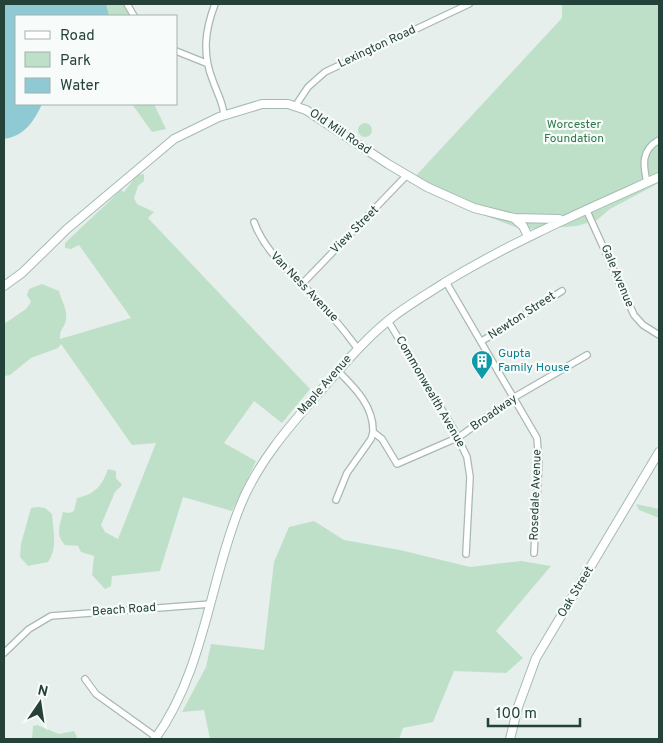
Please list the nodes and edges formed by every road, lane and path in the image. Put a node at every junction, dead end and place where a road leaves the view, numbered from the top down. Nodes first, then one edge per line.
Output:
1 (127, 4) edge
2 (215, 4) edge
3 (469, 4) edge
4 (133, 15) edge
5 (178, 52) edge
6 (206, 63) junction
7 (296, 106) junction
8 (224, 115) junction
9 (659, 140) edge
10 (407, 175) junction
11 (659, 177) edge
12 (647, 182) junction
13 (586, 209) junction
14 (514, 218) junction
15 (532, 219) junction
16 (564, 219) junction
17 (254, 222) dead end
18 (538, 231) junction
19 (528, 236) junction
20 (446, 282) junction
21 (302, 284) junction
22 (4, 286) edge
23 (562, 291) dead end
24 (388, 320) junction
25 (659, 335) edge
26 (482, 342) junction
27 (358, 349) junction
28 (588, 355) dead end
29 (338, 371) junction
30 (513, 398) junction
31 (373, 432) junction
32 (459, 437) junction
33 (659, 452) edge
34 (336, 500) dead end
35 (534, 553) dead end
36 (466, 554) dead end
37 (212, 604) junction
38 (4, 653) edge
39 (85, 679) dead end
40 (156, 738) edge
41 (510, 739) edge

1 - 4 street
2 - 6 street
3 - 7 street, Lexington Road
5 - 6 street
6 - 8 street
7 - 8 street, Old Mill Road
7 - 10 street, Old Mill Road
8 - 22 street, Old Mill Road
9 - 12 street
10 - 14 street, Old Mill Road
10 - 21 street, View Street
11 - 12 street, Maple Avenue
12 - 13 street, Maple Avenue
13 - 16 street, Maple Avenue
13 - 25 street, Gale Avenue
14 - 15 street, Old Mill Road
14 - 19 street
15 - 16 street, Old Mill Road
15 - 18 street
16 - 18 street, Maple Avenue
17 - 21 street, Van Ness Avenue
18 - 19 street, Maple Avenue
19 - 20 street, Maple Avenue
20 - 24 street, Maple Avenue
20 - 26 street, Rosedale Avenue
21 - 27 street, Van Ness Avenue
23 - 26 street, Newton Street
24 - 27 street, Maple Avenue
24 - 32 street, Commonwealth Avenue
26 - 30 street, Rosedale Avenue
27 - 29 street, Maple Avenue
28 - 30 street, Broadway
29 - 31 street
29 - 37 street, Maple Avenue
30 - 32 street, Broadway
30 - 35 street, Rosedale Avenue
31 - 32 street, Broadway
31 - 34 street
32 - 36 street, Commonwealth Avenue
33 - 41 street, Oak Street
37 - 38 street, Beach Road
37 - 40 street, Maple Avenue
39 - 40 street

